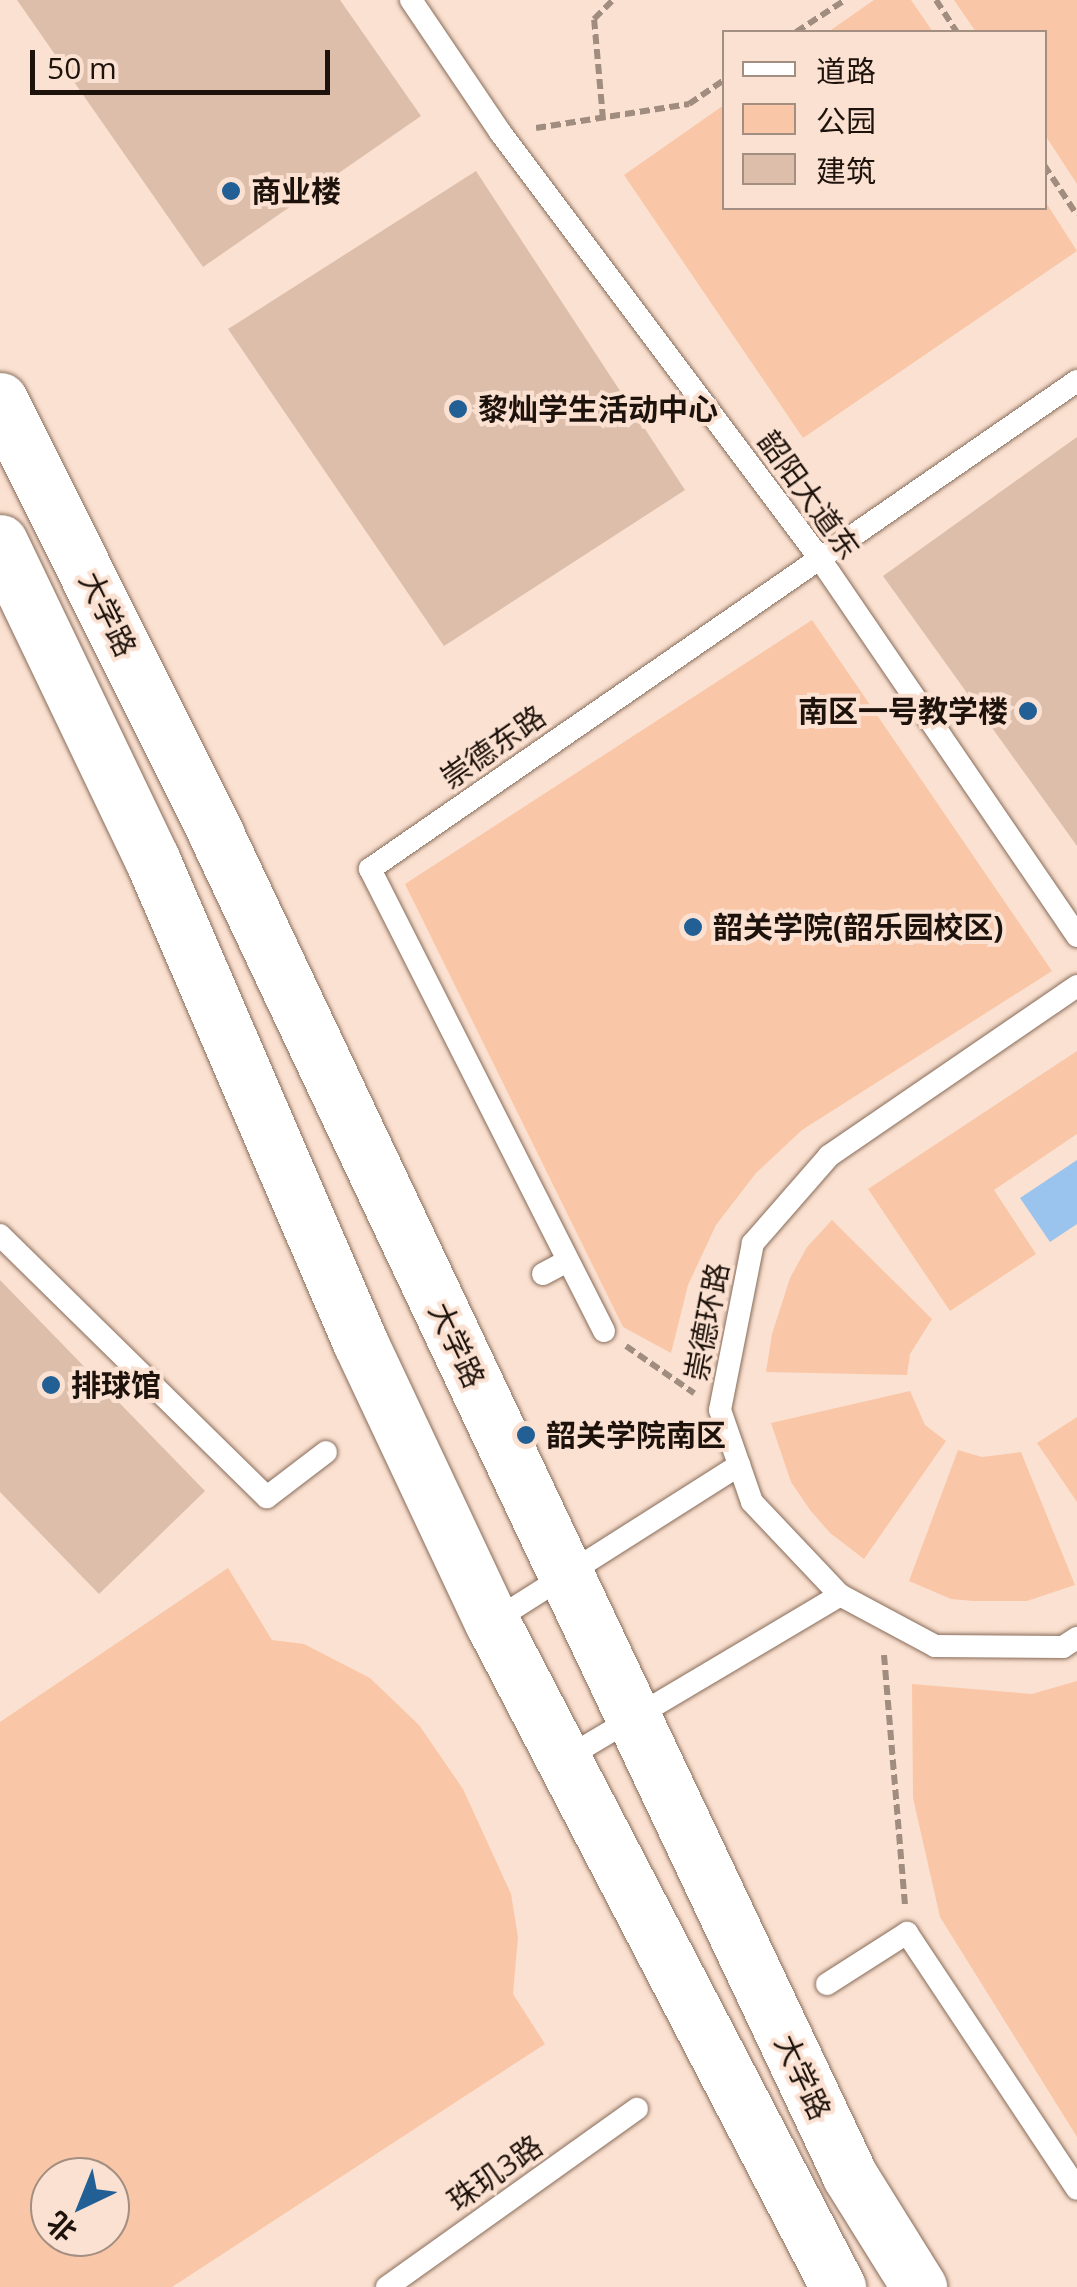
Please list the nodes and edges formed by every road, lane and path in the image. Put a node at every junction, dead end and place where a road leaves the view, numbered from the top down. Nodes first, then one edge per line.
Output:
1 (411, 0) edge
2 (613, 0) edge
3 (845, 0) edge
4 (936, 0) edge
5 (799, 30) edge
6 (956, 30) edge
7 (722, 81) edge
8 (603, 119) junction
9 (500, 132) junction
10 (1047, 170) edge
11 (1077, 215) edge
12 (1077, 381) edge
13 (0, 400) edge
14 (0, 542) edge
15 (818, 556) junction
16 (1077, 936) edge
17 (1077, 986) edge
18 (0, 1236) edge
19 (566, 1262) junction
20 (543, 1274) dead end
21 (604, 1330) joint
22 (720, 1410) junction
23 (326, 1452) dead end
24 (739, 1465) junction
25 (567, 1576) junction
26 (840, 1595) junction
27 (880, 1616) junction
28 (492, 1622) junction
29 (1077, 1638) edge
30 (634, 1718) junction
31 (566, 1758) junction
32 (907, 1932) junction
33 (827, 1984) dead end
34 (638, 2109) dead end
35 (1077, 2189) edge
36 (387, 2287) edge
37 (838, 2287) edge
38 (919, 2287) edge

1 - 9 lane, 韶阳大道东
2 - 8 path
3 - 5 path
4 - 6 path
7 - 8 path
8 - 9 path
9 - 15 lane, 韶阳大道东
10 - 11 path
12 - 15 lane, 崇德东路
13 - 25 main road, 大学路
14 - 28 main road
15 - 16 lane, 韶阳大道东
15 - 19 lane, 崇德东路
17 - 22 lane, 崇德环路
18 - 23 lane
19 - 20 lane
19 - 21 lane, 崇德东路
21 - 22 path
22 - 24 lane, 崇德环路
24 - 25 lane
24 - 26 lane, 崇德环路
25 - 28 lane
25 - 30 main road, 大学路
26 - 27 lane, 崇德环路
26 - 30 lane
27 - 29 lane, 崇德环路
27 - 32 path
28 - 31 main road
30 - 31 lane
30 - 38 main road, 大学路
31 - 37 main road
32 - 33 lane
32 - 35 lane
34 - 36 lane, 珠玑3路

